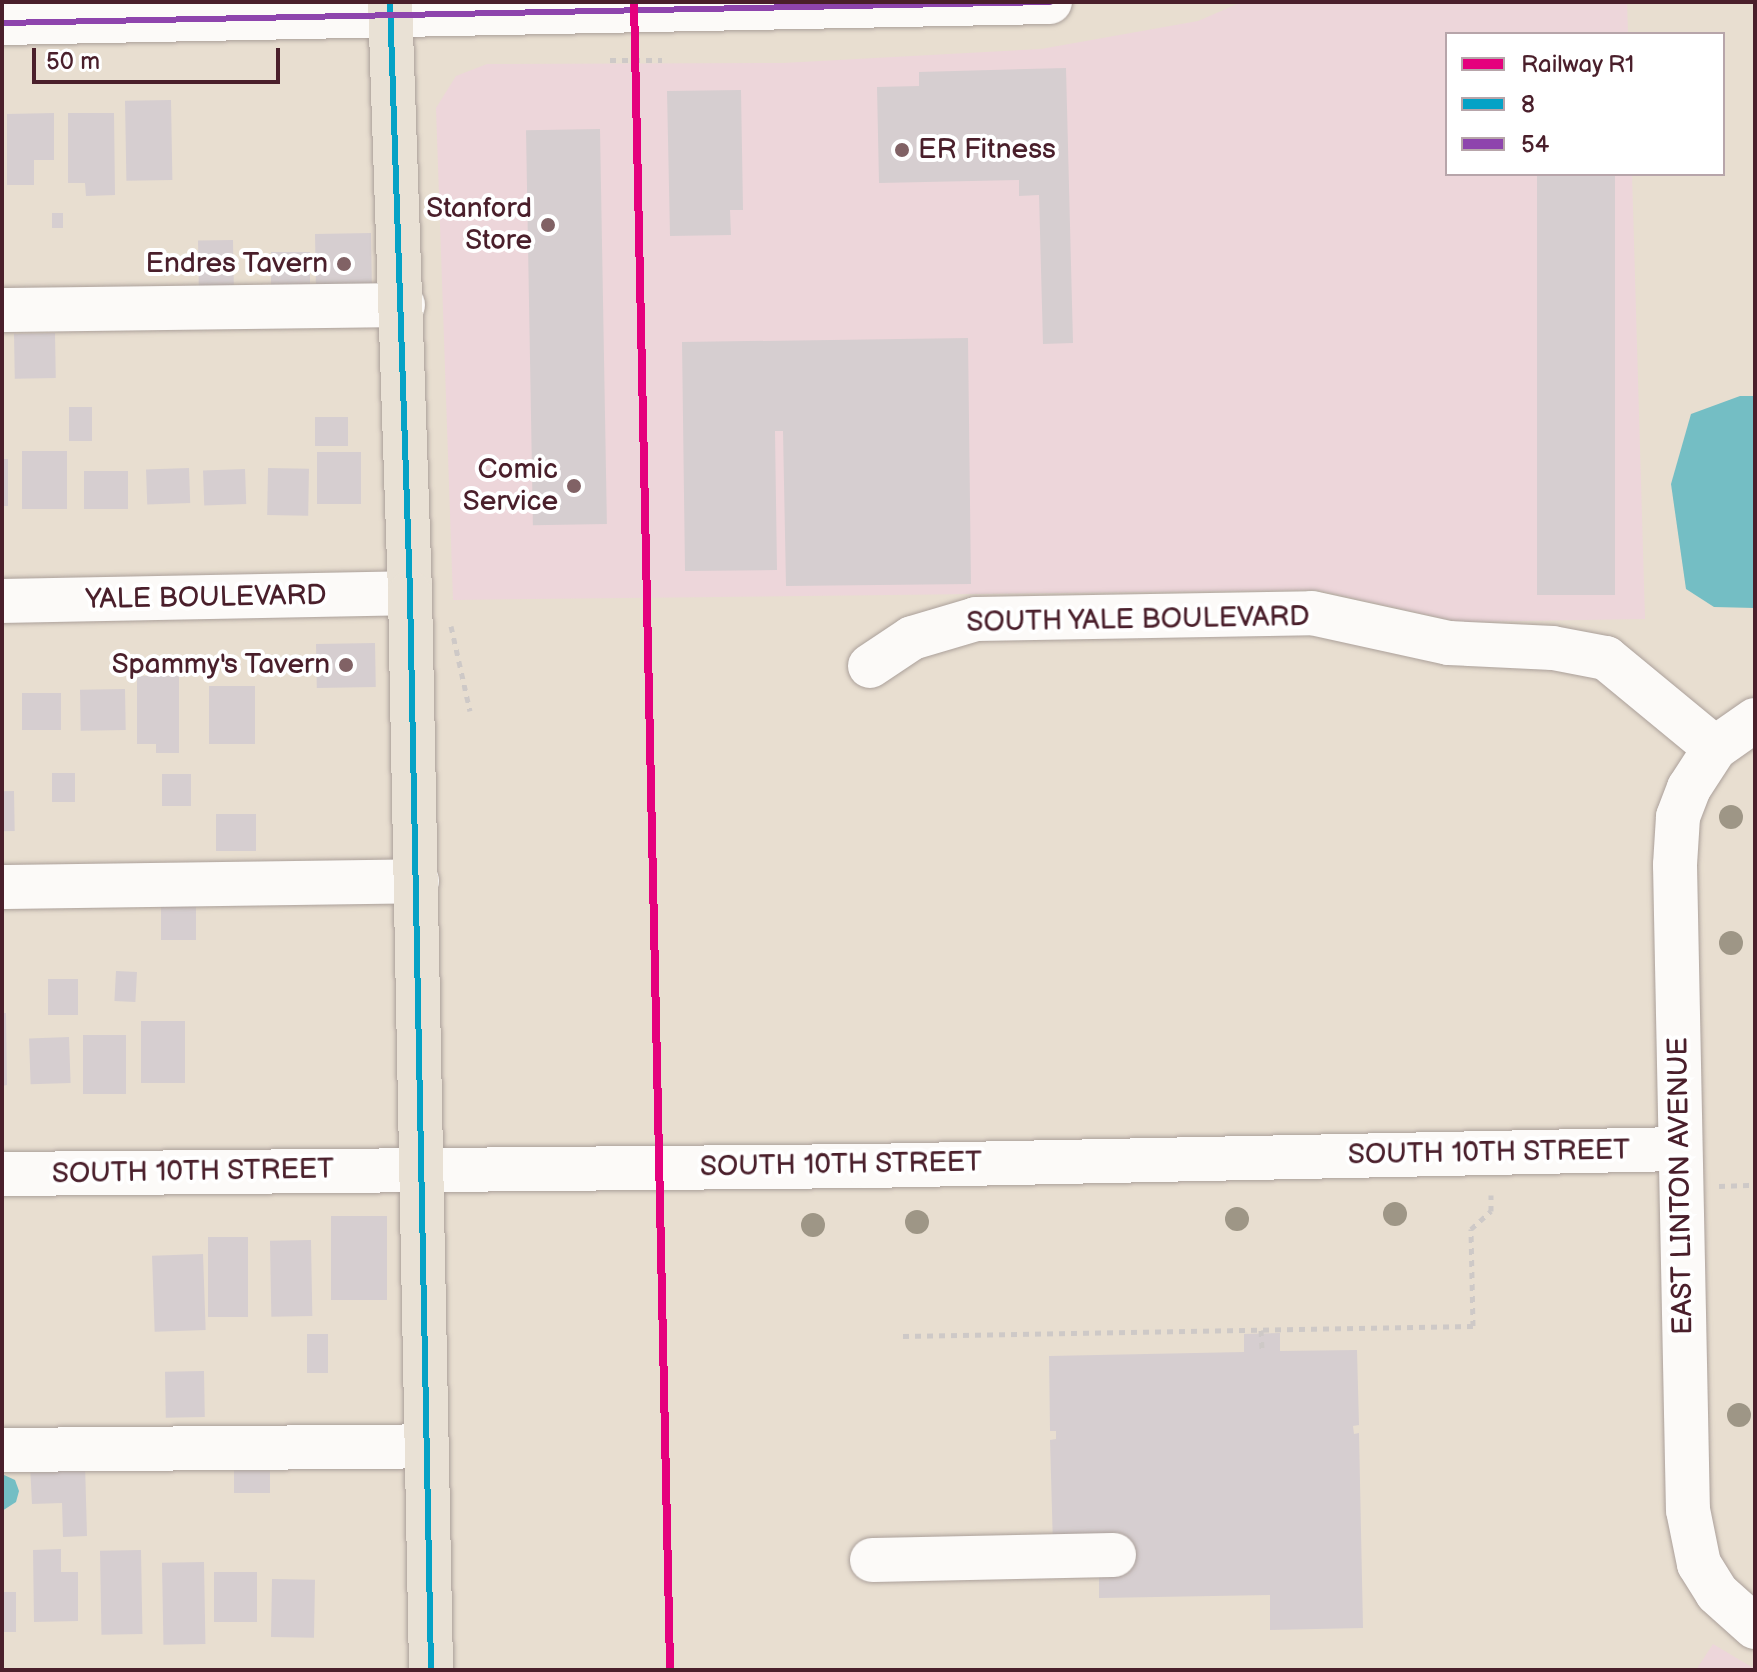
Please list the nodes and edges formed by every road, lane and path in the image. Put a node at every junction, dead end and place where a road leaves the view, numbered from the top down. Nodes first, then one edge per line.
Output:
1 (1050, 2) edge
2 (390, 10) edge
3 (2, 23) edge
4 (610, 60) dead end
5 (662, 60) dead end
6 (403, 305) junction
7 (2, 310) edge
8 (410, 593) junction
9 (2, 601) edge
10 (450, 622) dead end
11 (870, 666) dead end
12 (470, 711) dead end
13 (1755, 720) edge
14 (1715, 748) junction
15 (417, 881) junction
16 (2, 887) edge
17 (1680, 1149) junction
18 (422, 1170) junction
19 (2, 1174) edge
20 (1755, 1185) edge
21 (1714, 1186) dead end
22 (1491, 1195) dead end
23 (1261, 1330) junction
24 (903, 1336) dead end
25 (1262, 1351) dead end
26 (427, 1446) junction
27 (2, 1450) edge
28 (1114, 1555) dead end
29 (872, 1560) dead end
30 (1748, 1623) edge
31 (431, 1670) edge

1 - 2 street
2 - 3 street
2 - 6 main road
4 - 5 path
6 - 7 street
6 - 8 main road
8 - 9 street, YALE BOULEVARD
8 - 15 main road
10 - 12 path
11 - 14 street, SOUTH YALE BOULEVARD
13 - 14 street
14 - 17 street, EAST LINTON AVENUE
15 - 16 street
15 - 18 main road
17 - 18 street, SOUTH 10TH STREET
17 - 30 street, EAST LINTON AVENUE
18 - 19 street, SOUTH 10TH STREET
18 - 26 main road
20 - 21 path
22 - 23 path
23 - 24 path
23 - 25 path
26 - 27 street
26 - 31 main road
28 - 29 street

